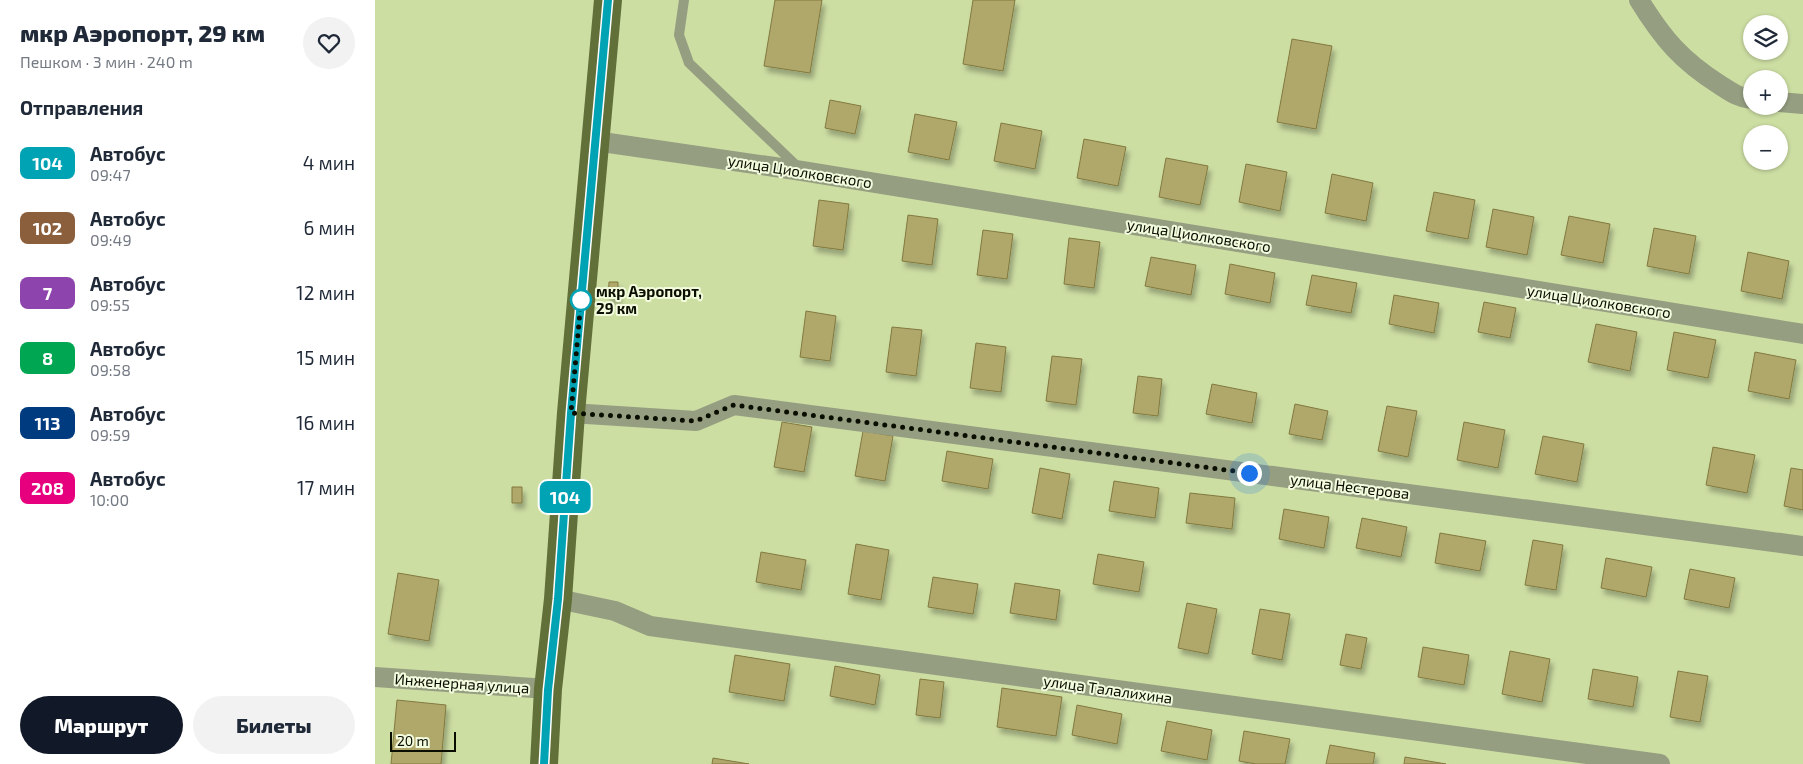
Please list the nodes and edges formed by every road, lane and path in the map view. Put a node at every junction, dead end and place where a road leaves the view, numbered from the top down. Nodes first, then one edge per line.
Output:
1 (608, 0) edge
2 (684, 0) edge
3 (1639, 0) edge
4 (1743, 99) edge
5 (1788, 103) edge
6 (1803, 104) edge
7 (595, 141) junction
8 (802, 171) junction
9 (1803, 334) edge
10 (571, 413) junction
11 (1803, 546) edge
12 (558, 599) junction
13 (375, 677) edge
14 (548, 690) junction
15 (544, 764) edge
16 (1660, 764) edge

1 - 7 main road
2 - 8 lane
3 - 4 street
5 - 6 street
7 - 8 street, улица Циолковского
7 - 10 main road
8 - 9 street, улица Циолковского
10 - 11 street, улица Нестерова
10 - 12 main road
12 - 14 main road
12 - 16 street, улица Талалихина
13 - 14 street, Инженерная улица
14 - 15 main road

